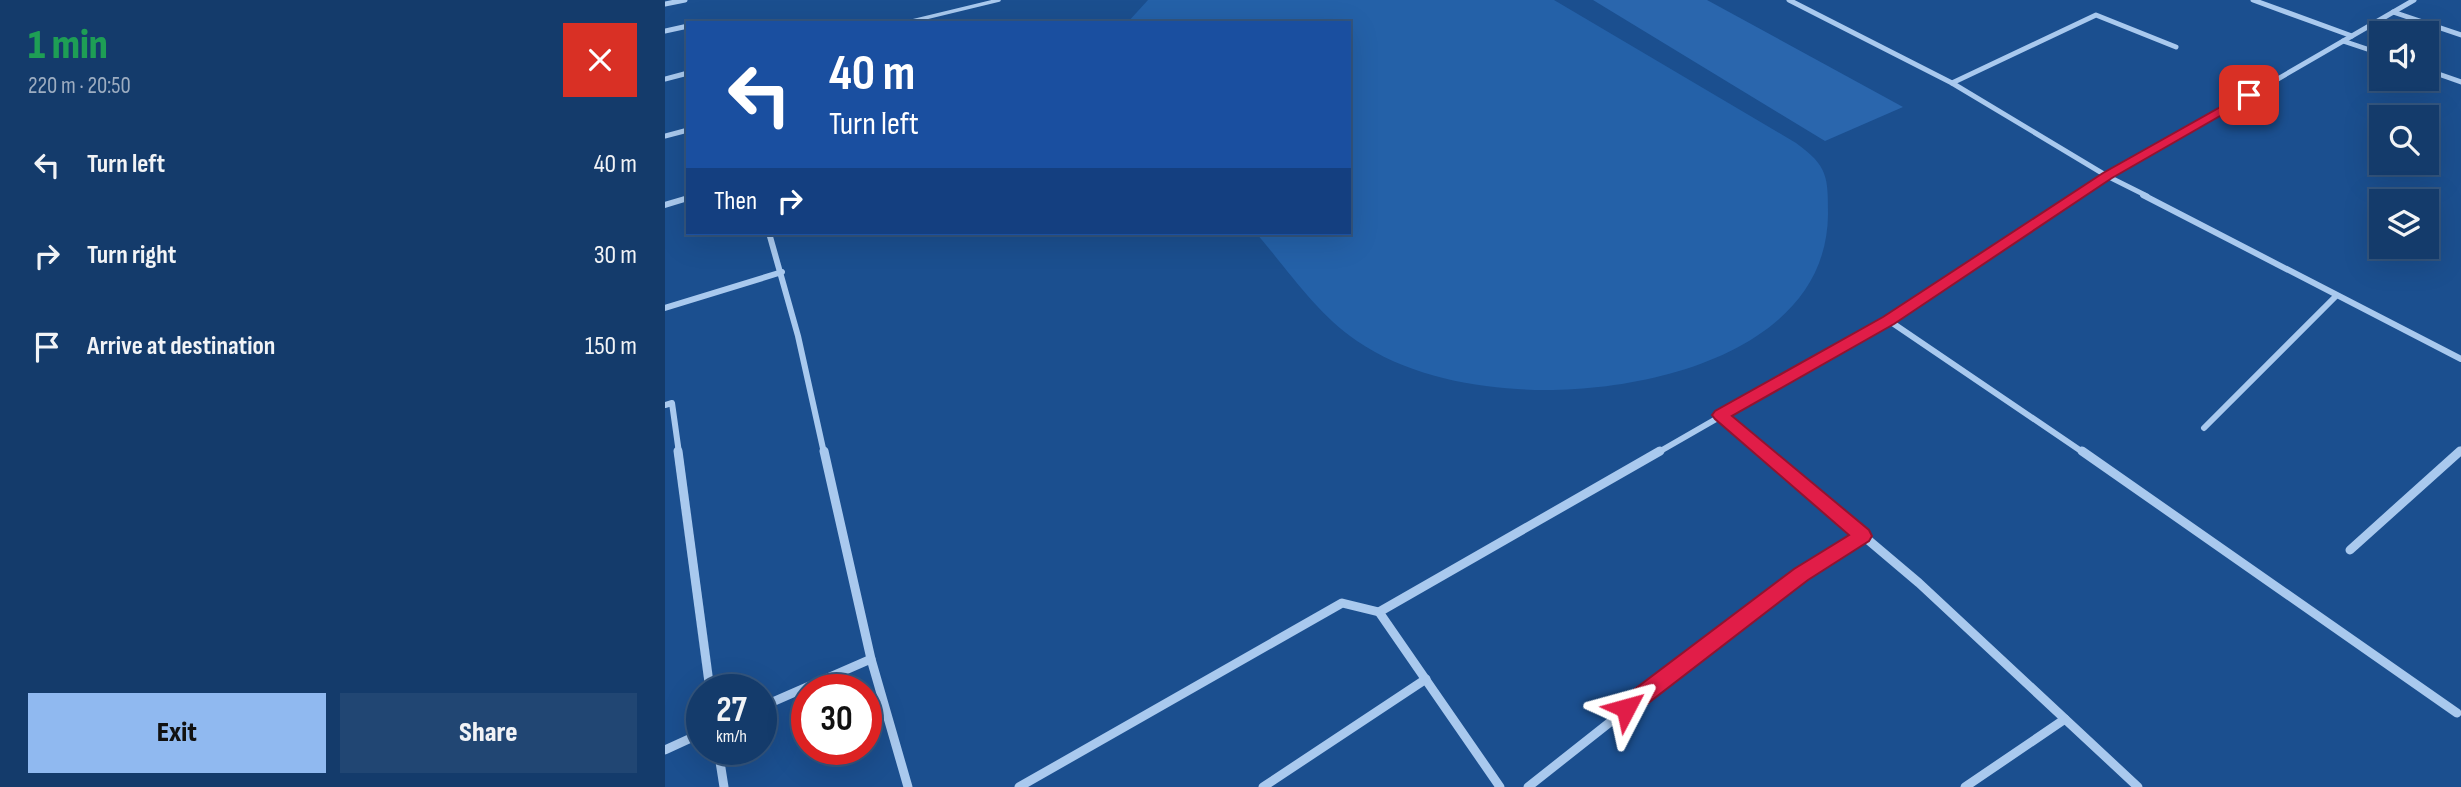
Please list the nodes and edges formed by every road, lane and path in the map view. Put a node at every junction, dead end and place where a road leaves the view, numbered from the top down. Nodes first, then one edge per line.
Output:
1 (685, 0) edge
2 (999, 0) edge
3 (1789, 0) edge
4 (2253, 0) edge
5 (2414, 0) edge
6 (665, 5) edge
7 (2393, 12) junction
8 (912, 21) edge
9 (686, 26) edge
10 (665, 31) edge
11 (2461, 35) edge
12 (2352, 36) junction
13 (2343, 41) junction
14 (2176, 47) dead end
15 (2369, 50) edge
16 (686, 74) edge
17 (2439, 74) edge
18 (665, 79) edge
19 (2461, 82) edge
20 (1952, 83) junction
21 (686, 131) edge
22 (665, 136) edge
23 (2108, 176) junction
24 (686, 199) edge
25 (665, 205) edge
26 (770, 235) edge
27 (782, 272) junction
28 (2336, 296) junction
29 (665, 308) edge
30 (1888, 320) junction
31 (2461, 359) edge
32 (665, 405) edge
33 (1720, 415) junction
34 (2204, 428) dead end
35 (2461, 450) edge
36 (1863, 536) junction
37 (2350, 550) dead end
38 (1379, 612) junction
39 (871, 660) junction
40 (708, 674) edge
41 (1426, 680) junction
42 (777, 700) edge
43 (2457, 713) dead end
44 (2065, 719) junction
45 (686, 740) edge
46 (665, 750) edge
47 (721, 765) edge
48 (724, 787) edge
49 (908, 787) edge
50 (1019, 787) edge
51 (1263, 787) edge
52 (1500, 787) edge
53 (1528, 787) edge
54 (1965, 787) edge
55 (2138, 787) edge

1 - 6 street
2 - 8 lane
3 - 20 street
4 - 12 street
5 - 7 street
7 - 11 street
7 - 12 street
9 - 10 street
12 - 13 street
13 - 15 street
13 - 23 street
14 - 20 street
16 - 18 street
17 - 19 street
20 - 23 street
21 - 22 street
23 - 28 street
23 - 30 street
24 - 25 street
26 - 27 street
27 - 29 street
27 - 39 street
28 - 31 street
28 - 34 street
30 - 33 street
30 - 43 street
32 - 40 street
33 - 36 street
33 - 38 street
35 - 37 street
36 - 44 street
36 - 53 street
38 - 41 street
38 - 50 street
39 - 42 street
39 - 49 street
41 - 51 street
41 - 52 street
44 - 54 street
44 - 55 street
45 - 46 street
47 - 48 street

